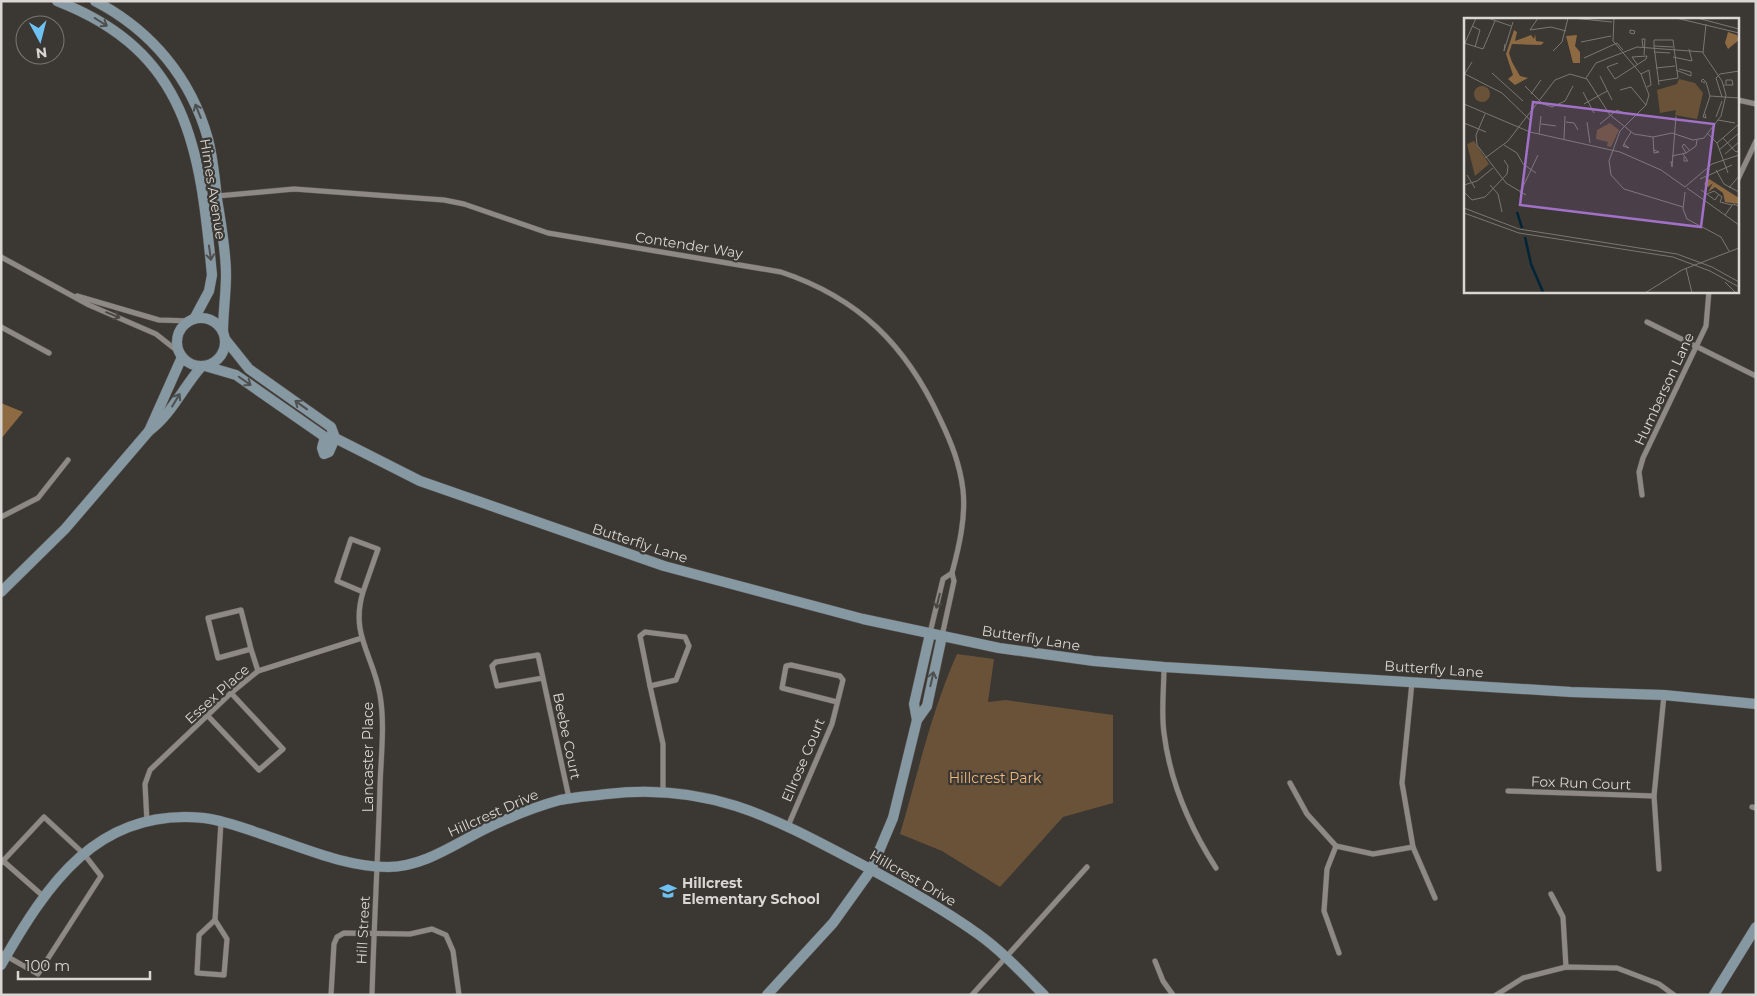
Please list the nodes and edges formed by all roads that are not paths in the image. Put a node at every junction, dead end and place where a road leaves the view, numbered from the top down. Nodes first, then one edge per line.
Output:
1 (57, 1) edge
2 (95, 1) edge
3 (1740, 100) edge
4 (1756, 104) edge
5 (1756, 142) edge
6 (198, 168) junction
7 (1740, 175) edge
8 (217, 196) junction
9 (1, 257) edge
10 (1709, 292) edge
11 (69, 293) junction
12 (193, 320) junction
13 (1647, 322) dead end
14 (1, 327) edge
15 (224, 335) junction
16 (1697, 347) junction
17 (49, 353) dead end
18 (181, 355) junction
19 (204, 366) junction
20 (1756, 376) edge
21 (149, 430) junction
22 (330, 438) junction
23 (68, 460) dead end
24 (1642, 495) dead end
25 (1, 517) edge
26 (952, 573) junction
27 (1, 592) edge
28 (363, 592) junction
29 (930, 634) junction
30 (942, 636) junction
31 (362, 638) junction
32 (251, 649) junction
33 (1164, 666) junction
34 (258, 671) junction
35 (543, 678) junction
36 (1412, 682) junction
37 (650, 686) junction
38 (231, 693) junction
39 (1664, 695) junction
40 (837, 702) junction
41 (1756, 704) edge
42 (208, 716) junction
43 (917, 720) junction
44 (1290, 783) dead end
45 (1508, 791) dead end
46 (663, 792) junction
47 (1654, 796) junction
48 (569, 798) junction
49 (221, 821) junction
50 (146, 822) junction
51 (788, 826) junction
52 (1336, 846) junction
53 (1413, 847) junction
54 (84, 854) junction
55 (2, 862) edge
56 (378, 866) junction
57 (1087, 867) dead end
58 (1216, 868) dead end
59 (1659, 869) dead end
60 (871, 870) junction
61 (1552, 894) dead end
62 (43, 896) junction
63 (1435, 898) dead end
64 (215, 920) junction
65 (1756, 927) edge
66 (374, 934) junction
67 (1339, 953) dead end
68 (1006, 957) junction
69 (3, 958) edge
70 (1155, 961) dead end
71 (1566, 967) junction
72 (1498, 994) edge
73 (331, 995) edge
74 (372, 995) edge
75 (459, 995) edge
76 (767, 995) edge
77 (972, 995) edge
78 (1044, 995) edge
79 (1173, 995) edge
80 (1674, 995) edge
81 (1714, 995) edge

1 -> 6 street, Himes Avenue
8 -> 2 street, Himes Avenue
3 - 4 street
5 - 7 street
6 - 8 street
6 -> 12 street, Himes Avenue
8 - 15 street, Himes Avenue
8 - 26 street, Contender Way
9 - 11 street
10 - 16 street, Humberson Lane
11 - 12 street
11 -> 18 street
12 - 15 street
12 - 18 street
13 - 16 street
14 - 17 street
15 - 19 street
22 -> 15 street, Butterfly Lane
16 - 20 street
16 - 24 street, Humberson Lane
18 - 19 street
18 - 21 street
21 -> 19 street
19 -> 22 street, Butterfly Lane
21 - 27 street
22 - 29 street, Butterfly Lane
23 - 25 street
26 -> 29 street, Contender Way
26 - 30 street, Contender Way
28 - 28 street, Lancaster Place
28 - 31 street, Lancaster Place
29 - 30 street, Butterfly Lane
29 - 43 street
30 - 33 street, Butterfly Lane
43 -> 30 street
31 - 34 street, Essex Place
31 - 56 street, Lancaster Place
32 - 32 street
32 - 34 street
33 - 36 street, Butterfly Lane
33 - 58 street
34 - 38 street, Essex Place
35 - 35 street, Beebe Court
35 - 48 street, Beebe Court
36 - 39 street, Butterfly Lane
36 - 53 street
37 - 37 street
37 - 46 street
38 - 42 street, Essex Place
38 - 42 street
39 - 41 street, Butterfly Lane
39 - 47 street
40 - 40 street, Ellrose Court
40 - 51 street, Ellrose Court
42 - 50 street, Essex Place
43 - 60 street
44 - 52 street
45 - 47 street, Fox Run Court
46 - 48 street, Hillcrest Drive
46 - 51 street, Hillcrest Drive
47 - 59 street
48 - 56 street, Hillcrest Drive
49 - 50 street, Hillcrest Drive
49 - 56 street, Hillcrest Drive
49 - 64 street
50 - 54 street, Hillcrest Drive
51 - 60 street, Hillcrest Drive
52 - 53 street
52 - 67 street
53 - 63 street
54 - 55 street
54 - 62 street, Hillcrest Drive
54 - 69 street
55 - 62 street
56 - 66 street, Hill Street
57 - 68 street
60 - 68 street, Hillcrest Drive
60 - 76 street
61 - 71 street
62 - 69 street, Hillcrest Drive
64 - 64 street
65 - 81 street
66 - 73 street
66 - 74 street, Hill Street
66 - 75 street
68 - 77 street
68 - 78 street, Hillcrest Drive
70 - 79 street
71 - 72 street
71 - 80 street

